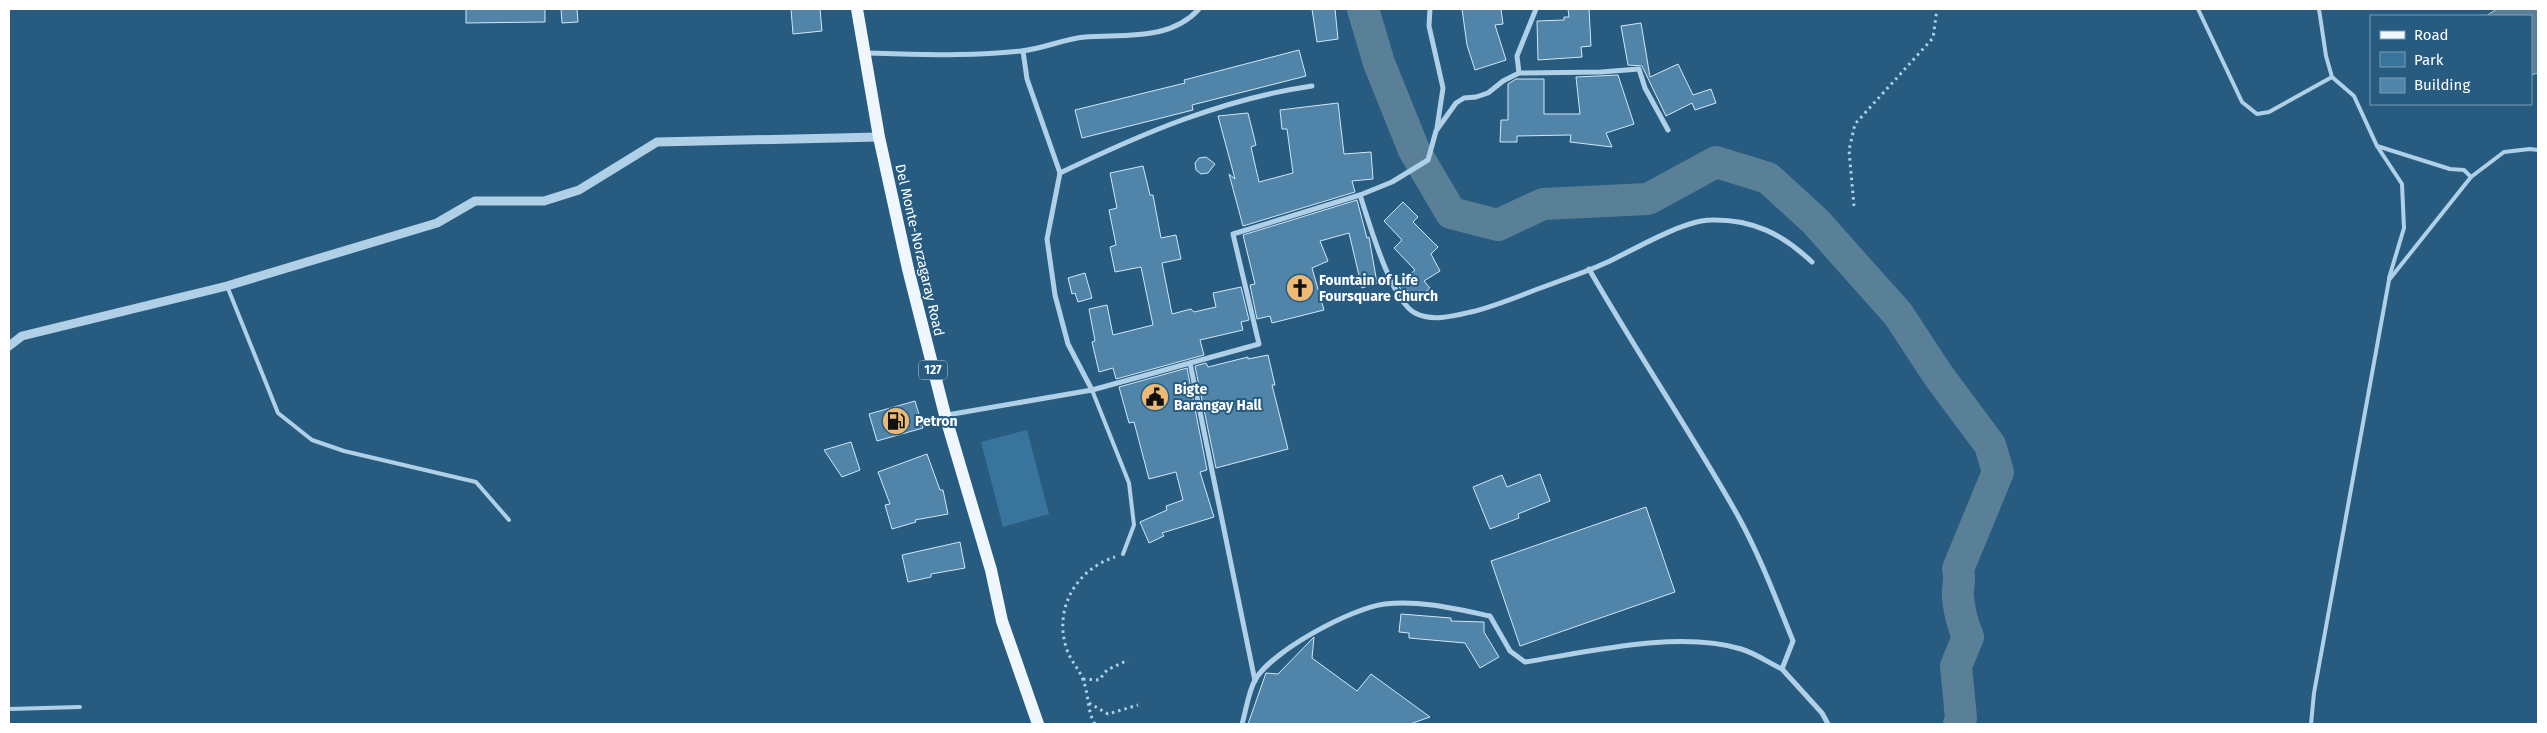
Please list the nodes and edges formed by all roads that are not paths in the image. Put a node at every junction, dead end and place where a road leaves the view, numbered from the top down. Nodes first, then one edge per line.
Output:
1 (857, 9) edge
2 (1199, 9) edge
3 (1430, 9) edge
4 (1536, 9) edge
5 (2198, 9) edge
6 (2319, 9) edge
7 (1023, 51) junction
8 (864, 53) junction
9 (1519, 73) junction
10 (2332, 77) junction
11 (1312, 86) dead end
12 (1668, 130) dead end
13 (1436, 131) junction
14 (879, 137) junction
15 (2377, 146) junction
16 (2538, 150) edge
17 (1060, 173) junction
18 (2471, 177) junction
19 (1360, 195) junction
20 (1812, 262) dead end
21 (1589, 269) junction
22 (2389, 280) junction
23 (227, 286) junction
24 (9, 346) edge
25 (1190, 363) junction
26 (1092, 390) junction
27 (945, 415) junction
28 (509, 520) dead end
29 (1123, 554) road end
30 (1782, 669) junction
31 (1255, 681) junction
32 (80, 707) dead end
33 (9, 709) edge
34 (1035, 723) edge
35 (1242, 724) edge
36 (1828, 724) edge
37 (2311, 724) edge

1 - 8 main road, Del Monte-Norzagaray Road / 127
2 - 7 street
3 - 13 street
4 - 9 street
5 - 10 lane
6 - 10 lane
7 - 8 street
7 - 17 street
8 - 14 main road, Del Monte-Norzagaray Road / 127
9 - 12 street
9 - 13 street
10 - 15 lane
11 - 17 street
13 - 19 street
14 - 23 street
14 - 27 main road, Del Monte-Norzagaray Road / 127
15 - 18 lane
15 - 22 lane
16 - 18 lane
17 - 26 street
18 - 22 lane
19 - 21 street
19 - 25 street
20 - 21 street
21 - 30 street
22 - 37 lane
23 - 24 street
23 - 28 lane
25 - 26 street
25 - 31 street
26 - 27 street
26 - 29 lane
27 - 34 main road, Del Monte-Norzagaray Road / 127
30 - 31 street
30 - 36 street
31 - 35 street
32 - 33 lane

